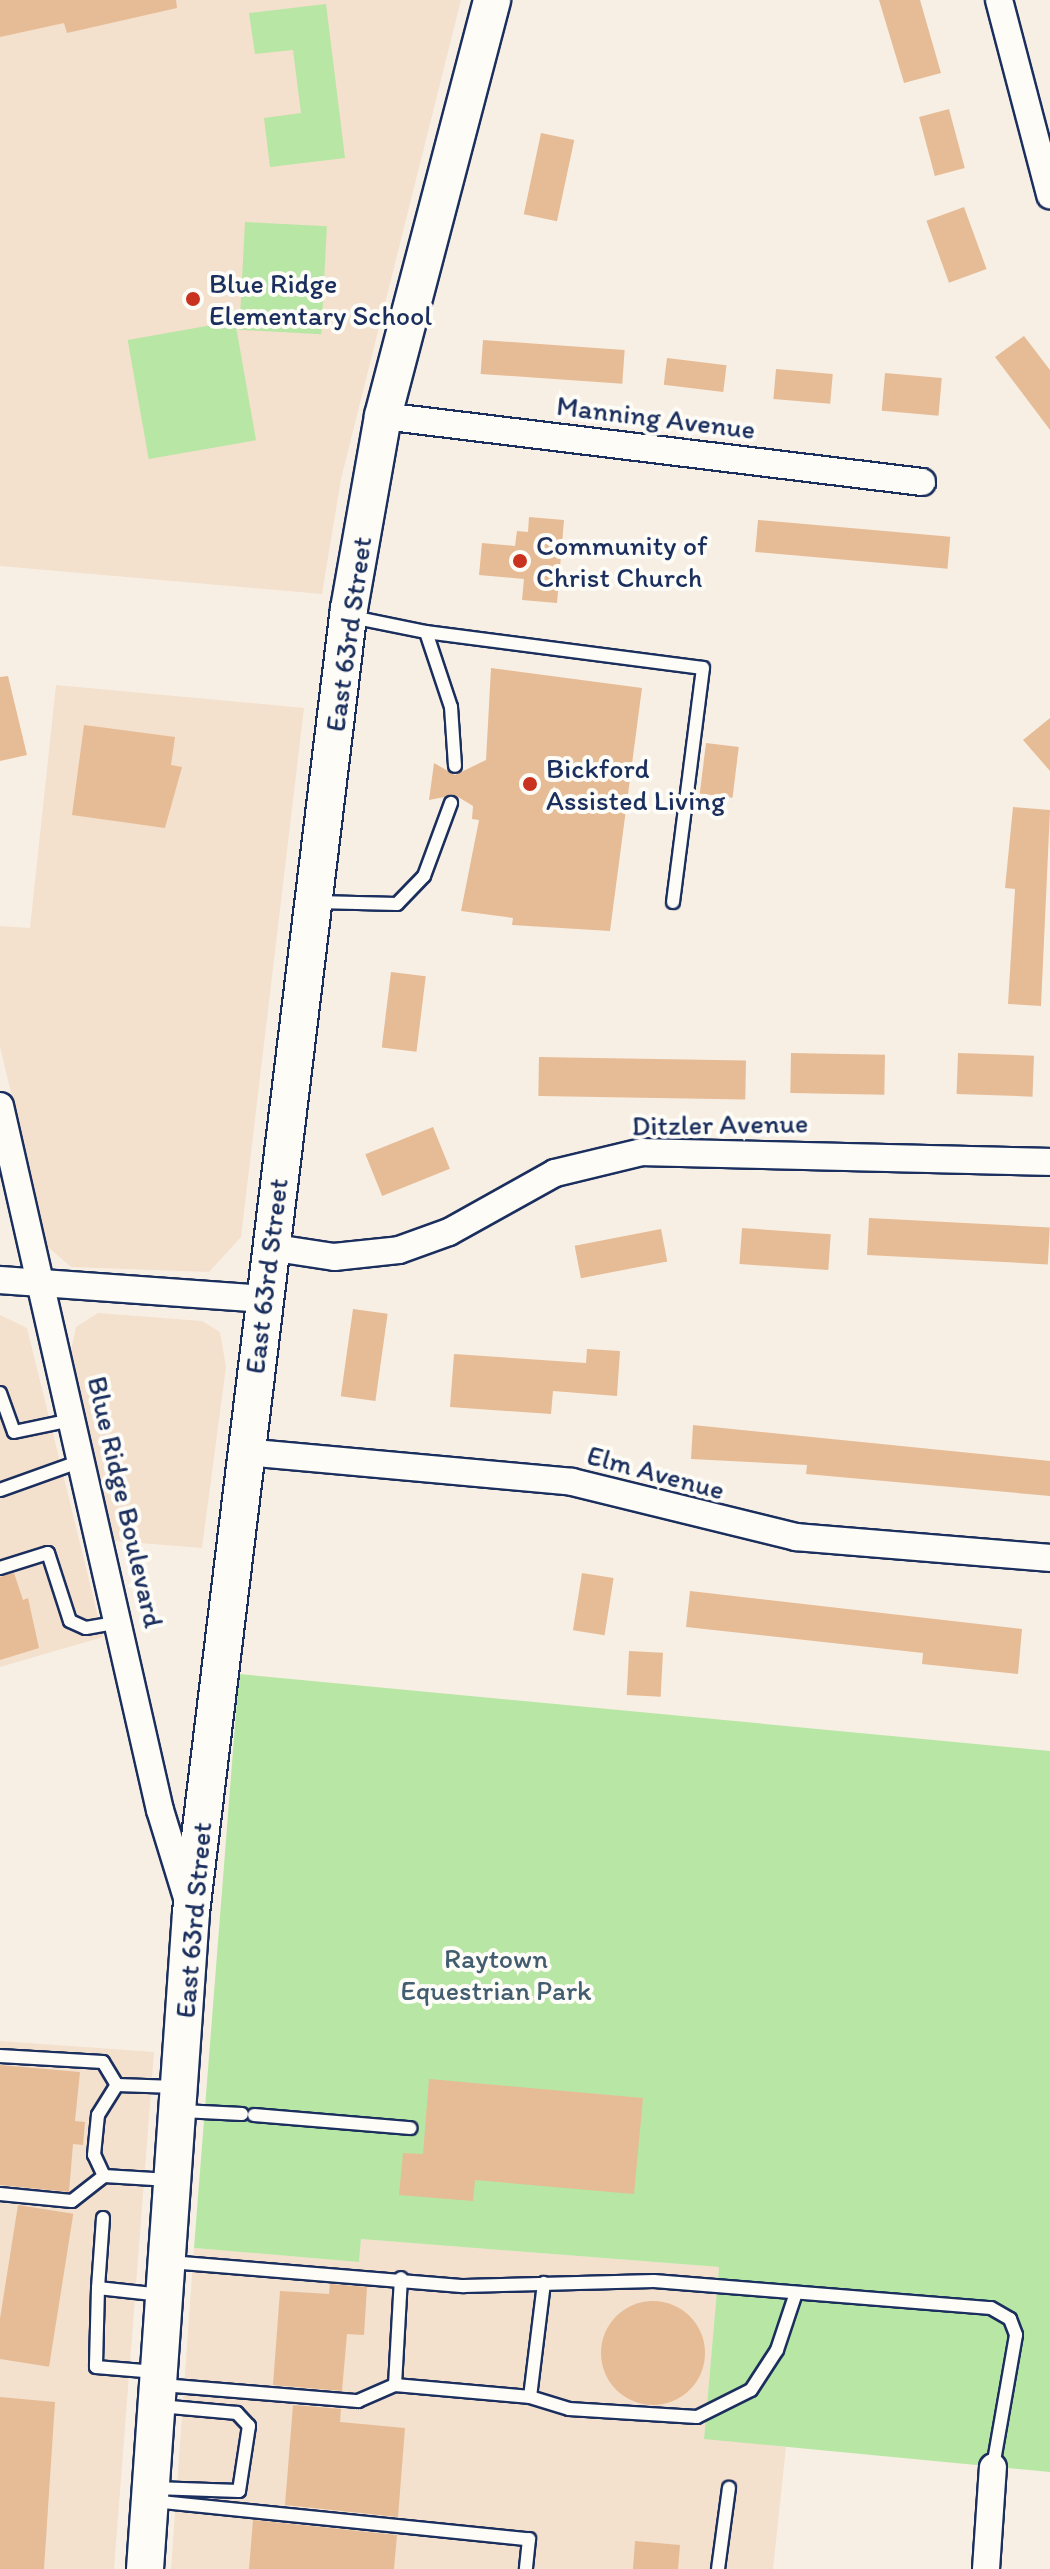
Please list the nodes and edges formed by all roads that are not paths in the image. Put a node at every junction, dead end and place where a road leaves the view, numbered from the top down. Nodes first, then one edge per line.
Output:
1 (492, 0) edge
2 (999, 0) edge
3 (1050, 195) edge
4 (383, 416) junction
5 (922, 482) dead end
6 (348, 616) junction
7 (426, 632) junction
8 (455, 766) dead end
9 (451, 803) dead end
10 (312, 902) junction
11 (673, 902) dead end
12 (0, 1106) edge
13 (1050, 1162) edge
14 (269, 1247) junction
15 (0, 1280) edge
16 (43, 1283) junction
17 (262, 1299) junction
18 (0, 1393) edge
19 (74, 1419) junction
20 (245, 1452) junction
21 (84, 1460) junction
22 (0, 1490) edge
23 (1050, 1558) edge
24 (0, 1568) edge
25 (121, 1622) junction
26 (191, 1912) junction
27 (0, 2056) edge
28 (117, 2085) junction
29 (179, 2099) junction
30 (410, 2128) dead end
31 (104, 2176) junction
32 (173, 2180) junction
33 (0, 2194) edge
34 (103, 2218) dead end
35 (401, 2278) junction
36 (166, 2279) junction
37 (544, 2283) junction
38 (98, 2288) junction
39 (796, 2293) junction
40 (395, 2385) junction
41 (158, 2388) junction
42 (530, 2397) junction
43 (993, 2467) joint
44 (729, 2488) dead end
45 (151, 2494) junction
46 (145, 2569) edge
47 (526, 2569) edge
48 (718, 2569) edge
49 (986, 2569) edge

1 - 4 main road, East 63rd Street
2 - 3 street
4 - 5 street, Manning Avenue
4 - 6 main road, East 63rd Street
6 - 7 lane
6 - 10 main road, East 63rd Street
7 - 8 lane
7 - 11 lane
9 - 10 lane
10 - 14 main road, East 63rd Street
12 - 16 street, Blue Ridge Boulevard
13 - 14 street, Ditzler Avenue
14 - 17 main road, East 63rd Street
15 - 16 street
16 - 17 street
16 - 19 street, Blue Ridge Boulevard
17 - 20 main road, East 63rd Street
18 - 19 lane
19 - 21 street, Blue Ridge Boulevard
20 - 23 street, Elm Avenue
20 - 26 main road, East 63rd Street
21 - 22 lane
21 - 25 street, Blue Ridge Boulevard
24 - 25 lane
25 - 26 street, Blue Ridge Boulevard
26 - 29 main road, East 63rd Street
27 - 28 lane
28 - 29 lane
28 - 31 lane
29 - 30 lane
29 - 32 main road, East 63rd Street
31 - 32 lane
31 - 33 lane
32 - 36 main road, East 63rd Street
34 - 38 lane
35 - 36 lane
35 - 37 lane
35 - 40 lane
36 - 38 lane
36 - 41 main road, East 63rd Street
37 - 39 lane
37 - 42 lane
38 - 41 lane
39 - 42 lane
39 - 43 lane
40 - 41 lane
40 - 42 lane
41 - 45 main road, East 63rd Street
41 - 45 lane
43 - 49 street
44 - 48 lane
45 - 46 main road, East 63rd Street
45 - 47 lane

